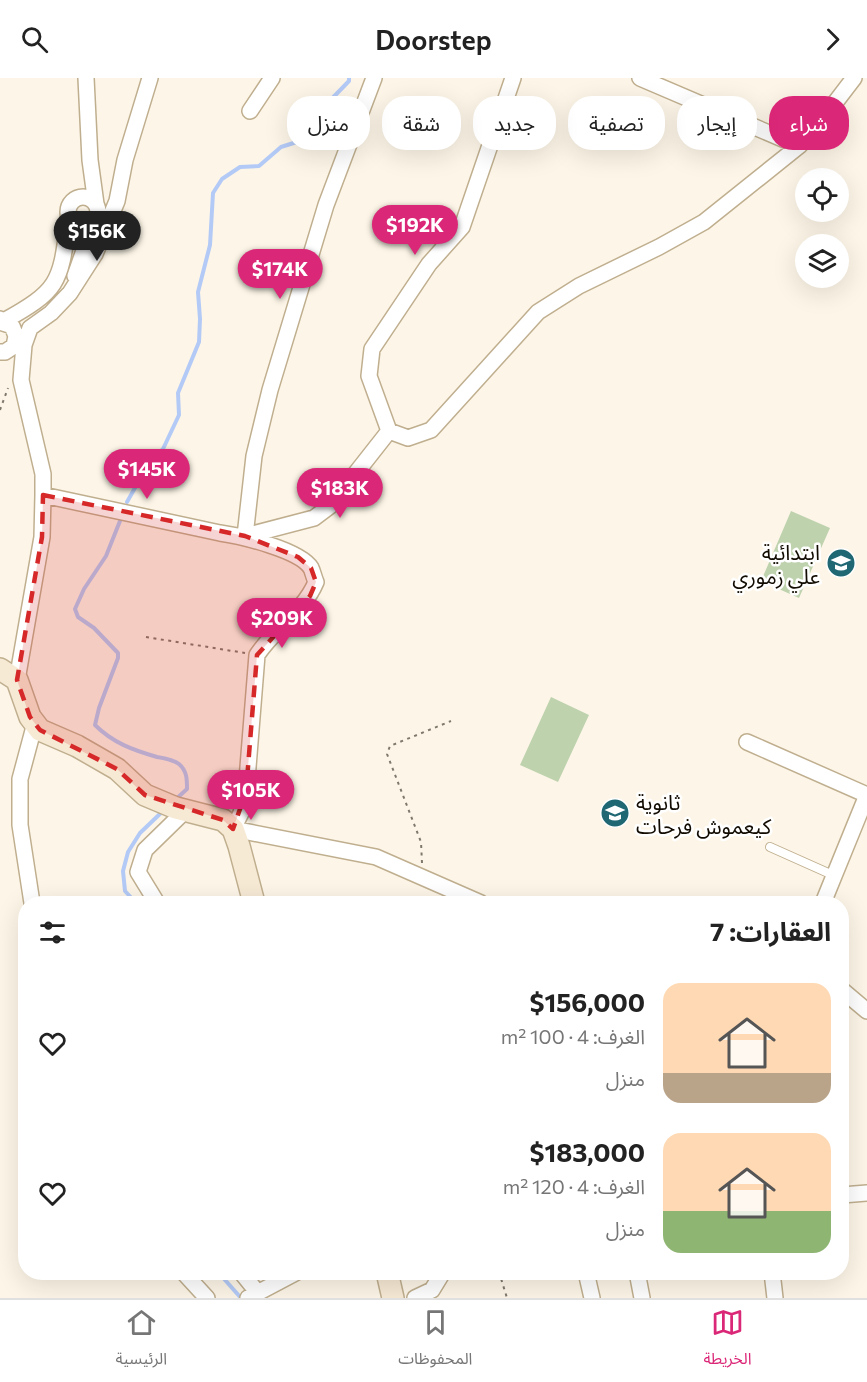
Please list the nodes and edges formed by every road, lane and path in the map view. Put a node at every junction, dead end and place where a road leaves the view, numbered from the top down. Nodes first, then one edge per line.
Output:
1 (86, 78) edge
2 (150, 78) edge
3 (272, 78) edge
4 (374, 78) edge
5 (513, 78) edge
6 (640, 78) edge
7 (854, 78) edge
8 (672, 84) edge
9 (840, 96) edge
10 (250, 111) dead end
11 (769, 131) edge
12 (794, 150) edge
13 (90, 160) junction
14 (75, 200) junction
15 (96, 204) junction
16 (69, 217) junction
17 (100, 225) junction
18 (95, 254) junction
19 (76, 272) junction
20 (50, 290) junction
21 (70, 293) junction
22 (1, 321) edge
23 (30, 328) junction
24 (11, 359) edge
25 (0, 410) edge
26 (389, 431) junction
27 (43, 495) junction
28 (245, 536) junction
29 (146, 637) dead end
30 (257, 655) junction
31 (9, 674) edge
32 (451, 721) dead end
33 (35, 723) junction
34 (747, 742) dead end
35 (867, 795) edge
36 (175, 807) junction
37 (233, 829) junction
38 (770, 847) dead end
39 (835, 876) junction
40 (423, 878) junction
41 (31, 896) edge
42 (153, 896) edge
43 (252, 896) edge
44 (465, 896) edge
45 (826, 896) edge
46 (849, 996) edge
47 (867, 1011) edge
48 (867, 1193) edge
49 (849, 1194) edge
50 (190, 1280) edge
51 (244, 1280) edge
52 (282, 1280) edge
53 (389, 1280) edge
54 (438, 1280) edge
55 (501, 1280) edge
56 (588, 1280) edge
57 (639, 1280) edge
58 (773, 1280) edge
59 (251, 1296) edge
60 (207, 1298) edge
61 (393, 1298) edge
62 (416, 1298) edge
63 (507, 1298) edge
64 (592, 1298) edge
65 (642, 1298) edge
66 (775, 1298) edge

1 - 13 street
2 - 17 street
3 - 10 street
4 - 28 street
5 - 26 street
6 - 8 street
7 - 9 street
8 - 11 street
12 - 26 street
13 - 14 street
13 - 15 street
14 - 15 street
14 - 16 street
15 - 17 street
16 - 17 street
16 - 20 street
17 - 18 street
17 - 19 street
18 - 19 street
18 - 21 street
19 - 20 street
19 - 21 street
20 - 22 street
21 - 23 street
22 - 24 street
23 - 24 street
23 - 24 street
24 - 25 path
24 - 27 street
26 - 28 street
27 - 28 street
27 - 31 street
28 - 30 street
29 - 30 path
30 - 37 street
31 - 33 main road
32 - 40 path
33 - 36 main road
33 - 41 street
34 - 35 street
35 - 39 street
36 - 37 main road
36 - 42 street
37 - 40 street
37 - 43 main road
38 - 39 lane
39 - 45 street
40 - 44 street
46 - 47 street
48 - 49 street
50 - 60 street
51 - 59 street
52 - 59 street
53 - 61 main road
54 - 62 street
55 - 63 path
56 - 64 street
57 - 65 street
58 - 66 street

